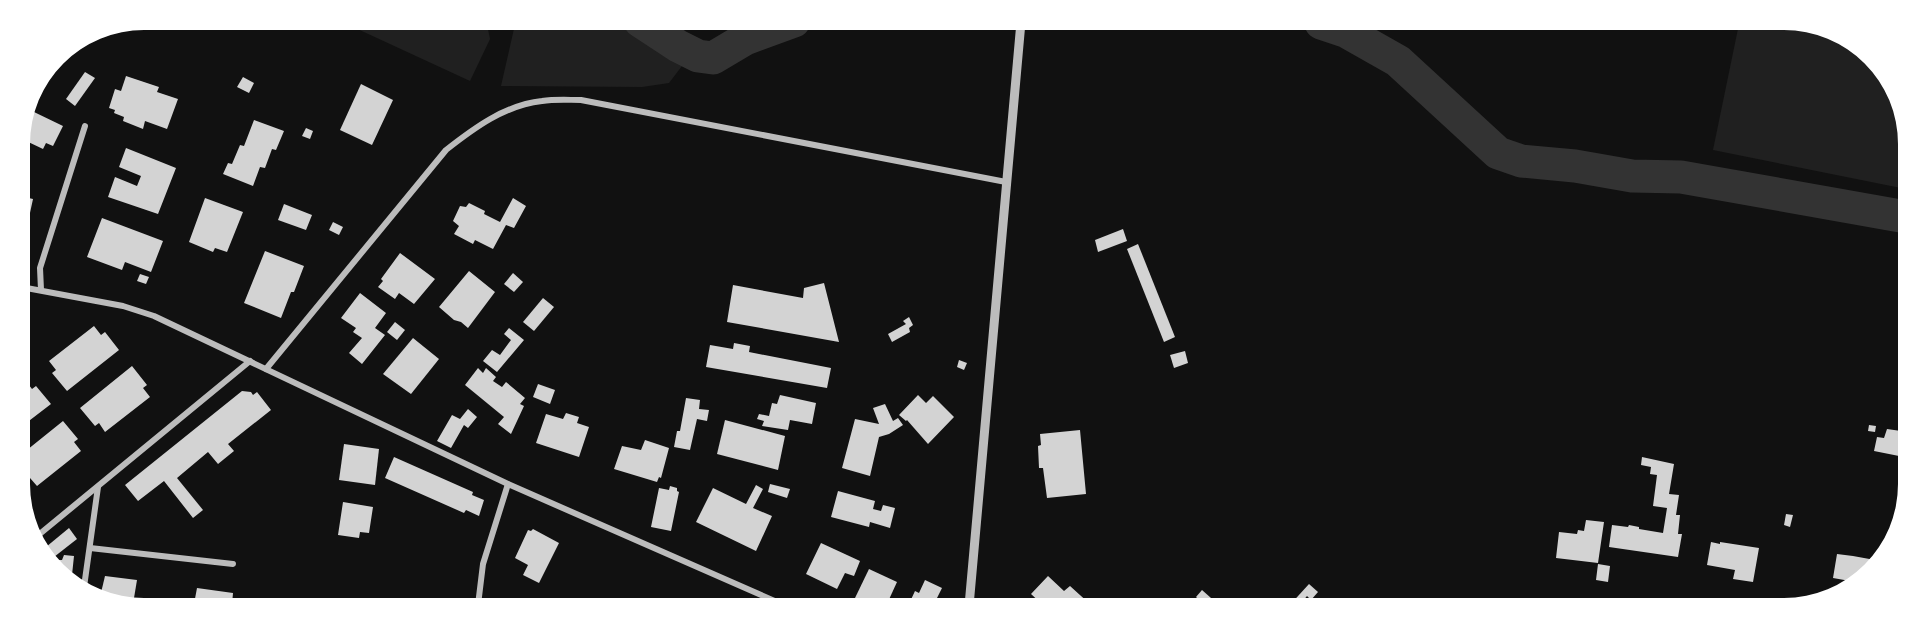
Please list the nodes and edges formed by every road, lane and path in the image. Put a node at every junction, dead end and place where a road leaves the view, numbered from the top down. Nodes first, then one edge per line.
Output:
1 (1020, 30) edge
2 (85, 126) dead end
3 (1006, 182) junction
4 (30, 288) edge
5 (41, 290) junction
6 (250, 362) junction
7 (266, 369) junction
8 (508, 484) junction
9 (98, 487) junction
10 (41, 533) edge
11 (90, 548) junction
12 (233, 564) dead end
13 (85, 582) edge
14 (479, 598) edge
15 (768, 598) edge
16 (970, 598) edge

1 - 3 street
2 - 5 street
3 - 7 street
3 - 16 street
4 - 5 street
5 - 6 street
6 - 7 street
6 - 9 street
7 - 8 street
8 - 14 street
8 - 15 street
9 - 10 street
9 - 11 street
11 - 12 street
11 - 13 street

